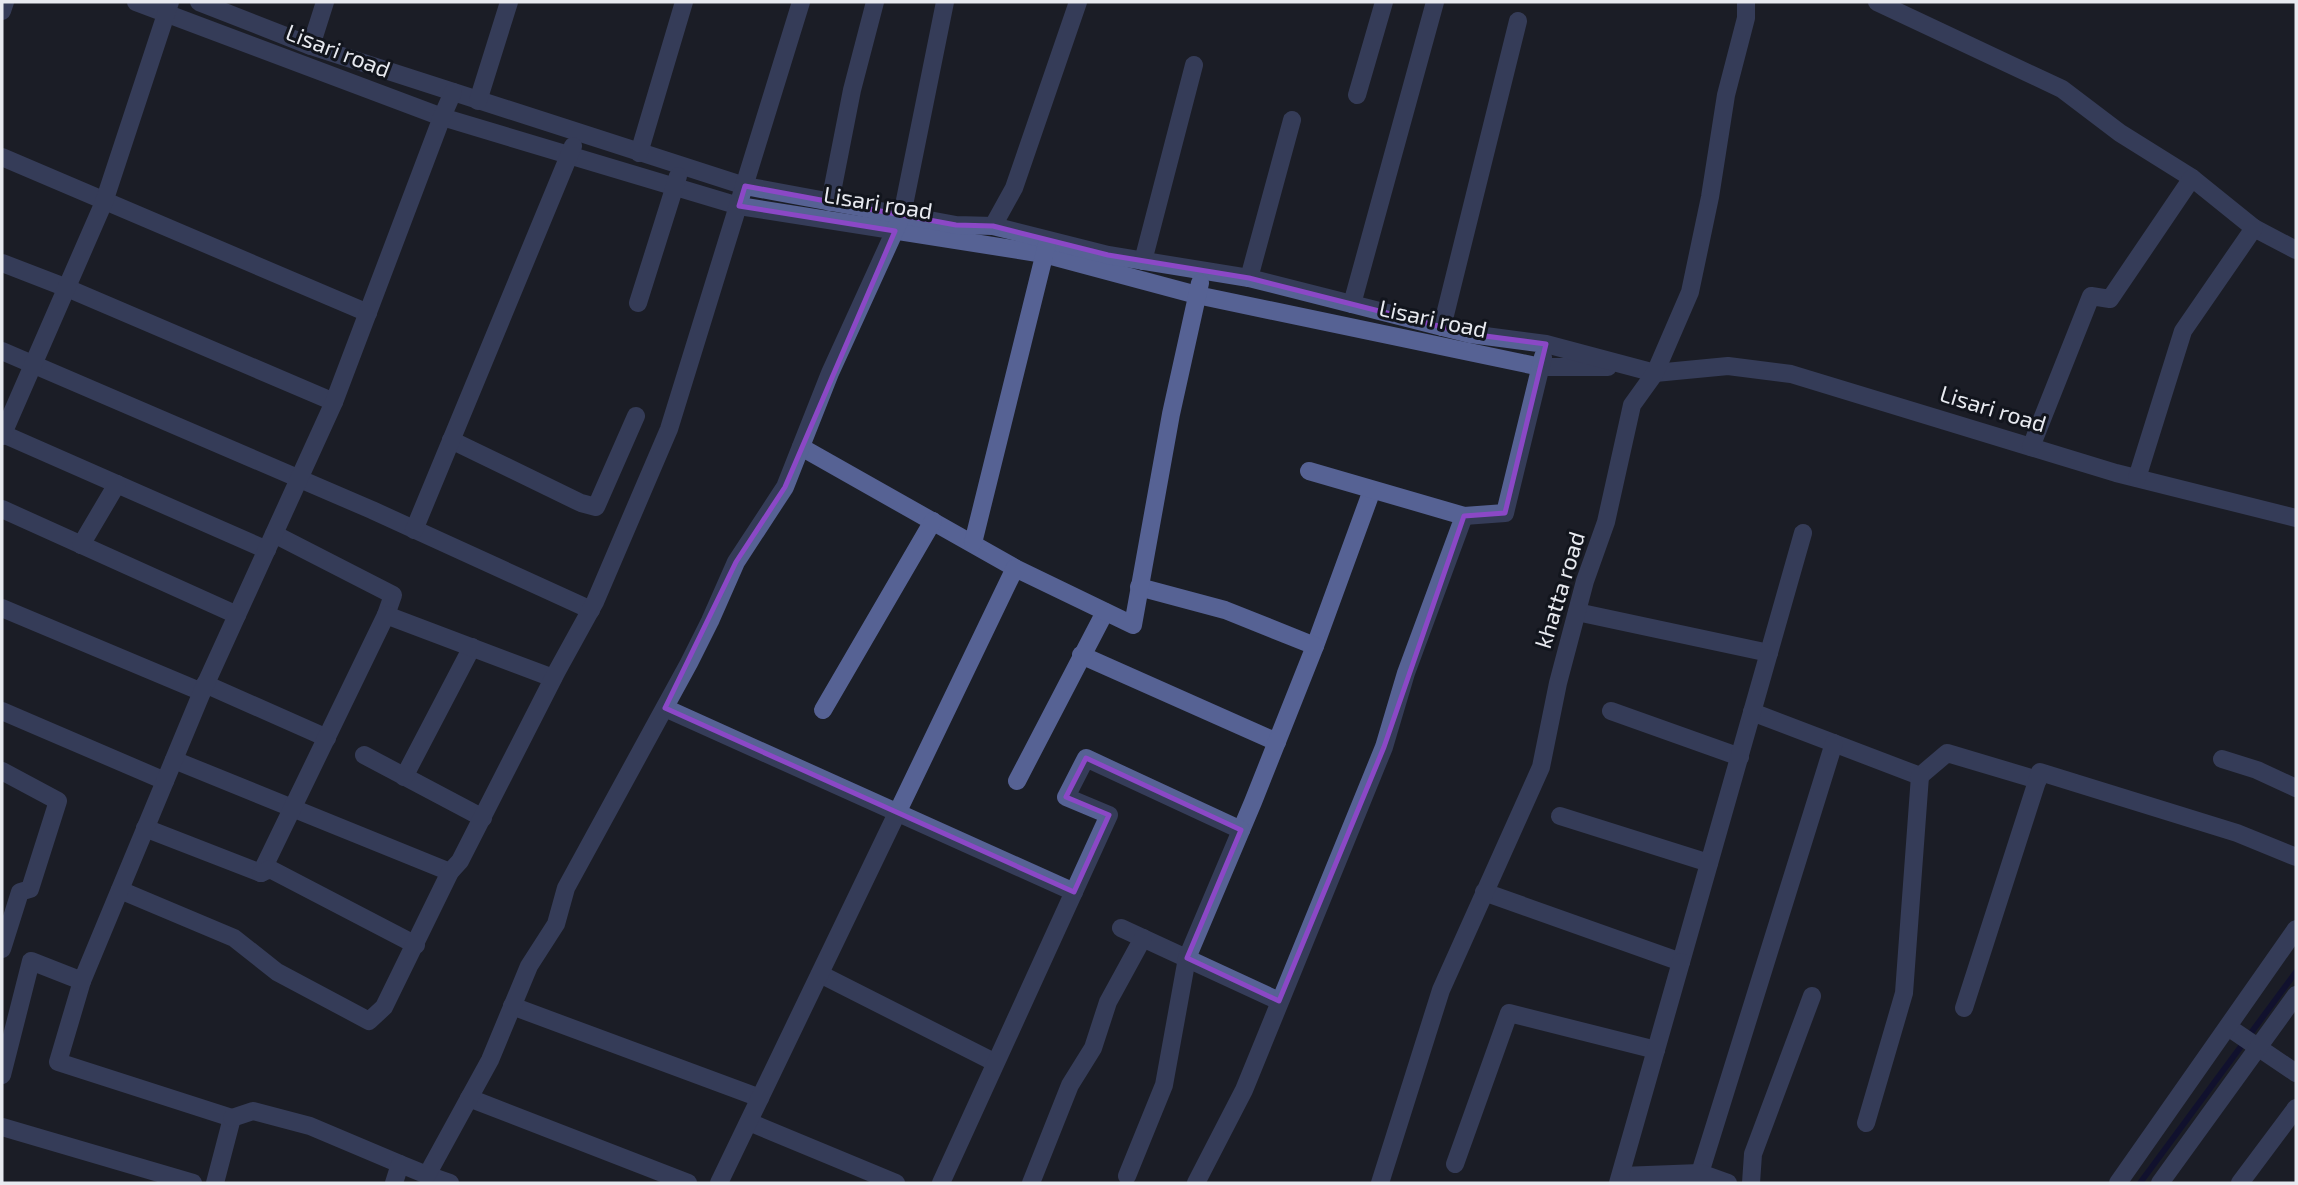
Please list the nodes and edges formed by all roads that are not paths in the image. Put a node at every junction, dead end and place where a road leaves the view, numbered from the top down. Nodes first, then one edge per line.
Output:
1 (5, 2) edge
2 (136, 2) edge
3 (199, 2) edge
4 (325, 2) edge
5 (509, 2) edge
6 (684, 2) edge
7 (801, 2) edge
8 (875, 2) edge
9 (945, 2) edge
10 (1078, 2) edge
11 (1384, 2) edge
12 (1435, 2) edge
13 (1746, 2) edge
14 (1877, 2) edge
15 (168, 7) edge
16 (2, 11) edge
17 (1518, 21) dead end
18 (311, 46) junction
19 (1194, 65) dead end
20 (453, 92) junction
21 (1357, 96) dead end
22 (478, 101) junction
23 (442, 117) junction
24 (1292, 120) dead end
25 (578, 134) junction
26 (639, 153) junction
27 (569, 154) junction
28 (2, 157) edge
29 (681, 166) junction
30 (2192, 178) junction
31 (745, 186) junction
32 (674, 187) junction
33 (104, 202) junction
34 (830, 202) junction
35 (739, 206) junction
36 (899, 223) junction
37 (993, 226) junction
38 (2254, 228) junction
39 (1046, 247) junction
40 (2296, 250) edge
41 (1143, 261) junction
42 (2, 263) edge
43 (1203, 271) junction
44 (1249, 278) junction
45 (67, 288) junction
46 (1197, 295) junction
47 (638, 303) dead end
48 (1352, 304) junction
49 (368, 313) junction
50 (1442, 327) junction
51 (1546, 344) junction
52 (2, 351) edge
53 (33, 365) junction
54 (1541, 367) junction
55 (1632, 367) junction
56 (1655, 373) junction
57 (334, 402) junction
58 (636, 415) dead end
59 (2, 435) edge
60 (451, 440) junction
61 (801, 447) junction
62 (2031, 447) junction
63 (1309, 471) dead end
64 (2137, 478) junction
65 (299, 479) junction
66 (117, 484) junction
67 (1372, 490) junction
68 (2, 509) edge
69 (1464, 516) junction
70 (2296, 517) edge
71 (933, 521) junction
72 (414, 530) junction
73 (1803, 533) dead end
74 (270, 542) junction
75 (973, 543) junction
76 (81, 545) junction
77 (1015, 568) junction
78 (1139, 587) junction
79 (2, 608) edge
80 (591, 610) junction
81 (1105, 612) junction
82 (1577, 612) junction
83 (237, 615) junction
84 (386, 615) junction
85 (1315, 646) junction
86 (472, 647) junction
87 (1769, 653) junction
88 (1081, 655) junction
89 (553, 678) junction
90 (204, 688) junction
91 (665, 708) junction
92 (823, 710) dead end
93 (2, 711) edge
94 (1611, 711) dead end
95 (1752, 712) junction
96 (327, 738) junction
97 (1277, 742) junction
98 (1834, 743) junction
99 (364, 755) dead end
100 (1740, 757) junction
101 (2222, 759) dead end
102 (174, 760) junction
103 (2, 771) edge
104 (1920, 776) junction
105 (404, 777) junction
106 (1017, 780) dead end
107 (2038, 780) junction
108 (165, 781) junction
109 (2296, 788) edge
110 (293, 807) junction
111 (898, 811) junction
112 (1560, 816) dead end
113 (483, 818) junction
114 (145, 828) junction
115 (1241, 830) junction
116 (2296, 857) edge
117 (1709, 863) junction
118 (261, 873) junction
119 (450, 873) junction
120 (120, 890) junction
121 (1074, 892) junction
122 (1484, 892) junction
123 (1121, 928) dead end
124 (2295, 932) edge
125 (1143, 938) junction
126 (416, 945) junction
127 (2, 949) edge
128 (1187, 958) junction
129 (1681, 962) junction
130 (820, 974) junction
131 (82, 981) junction
132 (2296, 995) edge
133 (1812, 996) dead end
134 (1279, 1001) junction
135 (512, 1006) junction
136 (1964, 1008) dead end
137 (2228, 1027) junction
138 (2260, 1047) junction
139 (1657, 1050) junction
140 (994, 1062) junction
141 (2296, 1073) edge
142 (2, 1074) edge
143 (469, 1098) junction
144 (760, 1098) junction
145 (2296, 1108) edge
146 (232, 1118) junction
147 (749, 1122) junction
148 (1866, 1123) dead end
149 (2, 1127) edge
150 (400, 1164) junction
151 (1455, 1164) dead end
152 (1700, 1173) junction
153 (427, 1175) junction
154 (1127, 1176) dead end
155 (1619, 1180) edge
156 (193, 1183) edge
157 (215, 1183) edge
158 (394, 1183) edge
159 (450, 1183) edge
160 (688, 1183) edge
161 (719, 1183) edge
162 (895, 1183) edge
163 (941, 1183) edge
164 (1031, 1183) edge
165 (1196, 1183) edge
166 (1380, 1183) edge
167 (1728, 1183) edge
168 (1751, 1183) edge
169 (2118, 1183) edge
170 (2160, 1183) edge
171 (2240, 1183) edge

1 - 16 street
2 - 15 street, Lisari road
3 - 18 street, Lisari road
4 - 18 street
5 - 22 street
6 - 26 street
7 - 31 street
8 - 34 street
9 - 36 street
10 - 37 street
11 - 21 street
12 - 48 street
13 - 56 street, khatta road
14 - 30 street
15 - 23 street, Lisari road
15 - 33 street
17 - 50 street
18 - 20 street, Lisari road
19 - 41 street
20 - 22 street, Lisari road
20 - 23 street
22 - 25 street, Lisari road
23 - 27 street, Lisari road
23 - 49 street
24 - 44 street
25 - 26 street, Lisari road
25 - 27 street
26 - 29 street, Lisari road
27 - 32 street, Lisari road
27 - 60 street
28 - 33 street
29 - 31 street, Lisari road
29 - 32 street
30 - 38 street
30 - 62 street
31 - 34 street, Lisari road
31 - 35 street
32 - 35 street, Lisari road
32 - 47 street
33 - 45 street
33 - 49 street
34 - 36 street, Lisari road
35 - 36 street, Lisari road
35 - 80 street
36 - 37 street, Lisari road
36 - 39 street, Lisari road
36 - 61 street
37 - 39 street, Lisari road
38 - 40 street
38 - 64 street
39 - 41 street, Lisari road
39 - 46 street, Lisari road
39 - 75 street
41 - 43 street, Lisari road
42 - 45 street
43 - 44 street, Lisari road
43 - 46 street
44 - 48 street, Lisari road
45 - 53 street
45 - 57 street
46 - 54 street, Lisari road
46 - 78 street
48 - 50 street, Lisari road
49 - 57 street
50 - 51 street, Lisari road
51 - 54 street
51 - 55 street, Lisari road
52 - 53 street
53 - 59 street
53 - 65 street
54 - 55 street, Lisari road
54 - 69 street
55 - 56 street, Lisari road
56 - 62 street, Lisari road
56 - 82 street, khatta road
57 - 65 street
58 - 60 street
59 - 66 street
60 - 72 street
61 - 71 street
61 - 91 street
62 - 64 street, Lisari road
63 - 67 street
64 - 70 street, Lisari road
65 - 72 street
65 - 74 street
66 - 74 street
66 - 76 street
67 - 69 street
67 - 85 street
68 - 76 street
69 - 134 street
71 - 75 street
71 - 92 street
72 - 80 street
73 - 87 street
74 - 83 street
74 - 84 street
75 - 77 street
76 - 83 street
77 - 81 street
77 - 111 street
78 - 81 street
78 - 85 street
79 - 90 street
80 - 89 street
81 - 88 street
82 - 87 street
82 - 122 street, khatta road
83 - 90 street
84 - 86 street
84 - 96 street
85 - 97 street
86 - 89 street
86 - 105 street
87 - 95 street
88 - 97 street
88 - 106 street
89 - 113 street
90 - 96 street
90 - 102 street
91 - 111 street
91 - 135 street
93 - 108 street
94 - 100 street
95 - 98 street
95 - 100 street
96 - 110 street
97 - 115 street
98 - 104 street
98 - 152 street
99 - 105 street
100 - 117 street
101 - 109 street
102 - 108 street
102 - 110 street
103 - 127 street
104 - 107 street
104 - 148 street
105 - 113 street
107 - 116 street
107 - 136 street
108 - 114 street
110 - 118 street
110 - 119 street
111 - 121 street
111 - 130 street
112 - 117 street
113 - 119 street
114 - 118 street
114 - 120 street
115 - 121 street
115 - 128 street
117 - 129 street
118 - 126 street
119 - 126 street
120 - 126 street
120 - 131 street
121 - 140 street
122 - 129 street
122 - 166 street, khatta road
123 - 125 street
124 - 137 street
125 - 128 street
125 - 164 street
128 - 134 street
128 - 154 street
129 - 139 street
130 - 140 street
130 - 144 street
131 - 142 street
131 - 146 street
132 - 138 street
133 - 168 street
134 - 165 street
135 - 143 street
135 - 144 street
137 - 138 street
137 - 169 street
138 - 141 street
138 - 170 street
139 - 151 street
139 - 155 street
140 - 163 street
143 - 153 street
143 - 160 street
144 - 147 street
145 - 171 street
146 - 150 street
146 - 157 street
147 - 161 street
147 - 162 street
149 - 156 street
150 - 153 street
150 - 158 street
152 - 155 street
152 - 167 street
153 - 159 street

